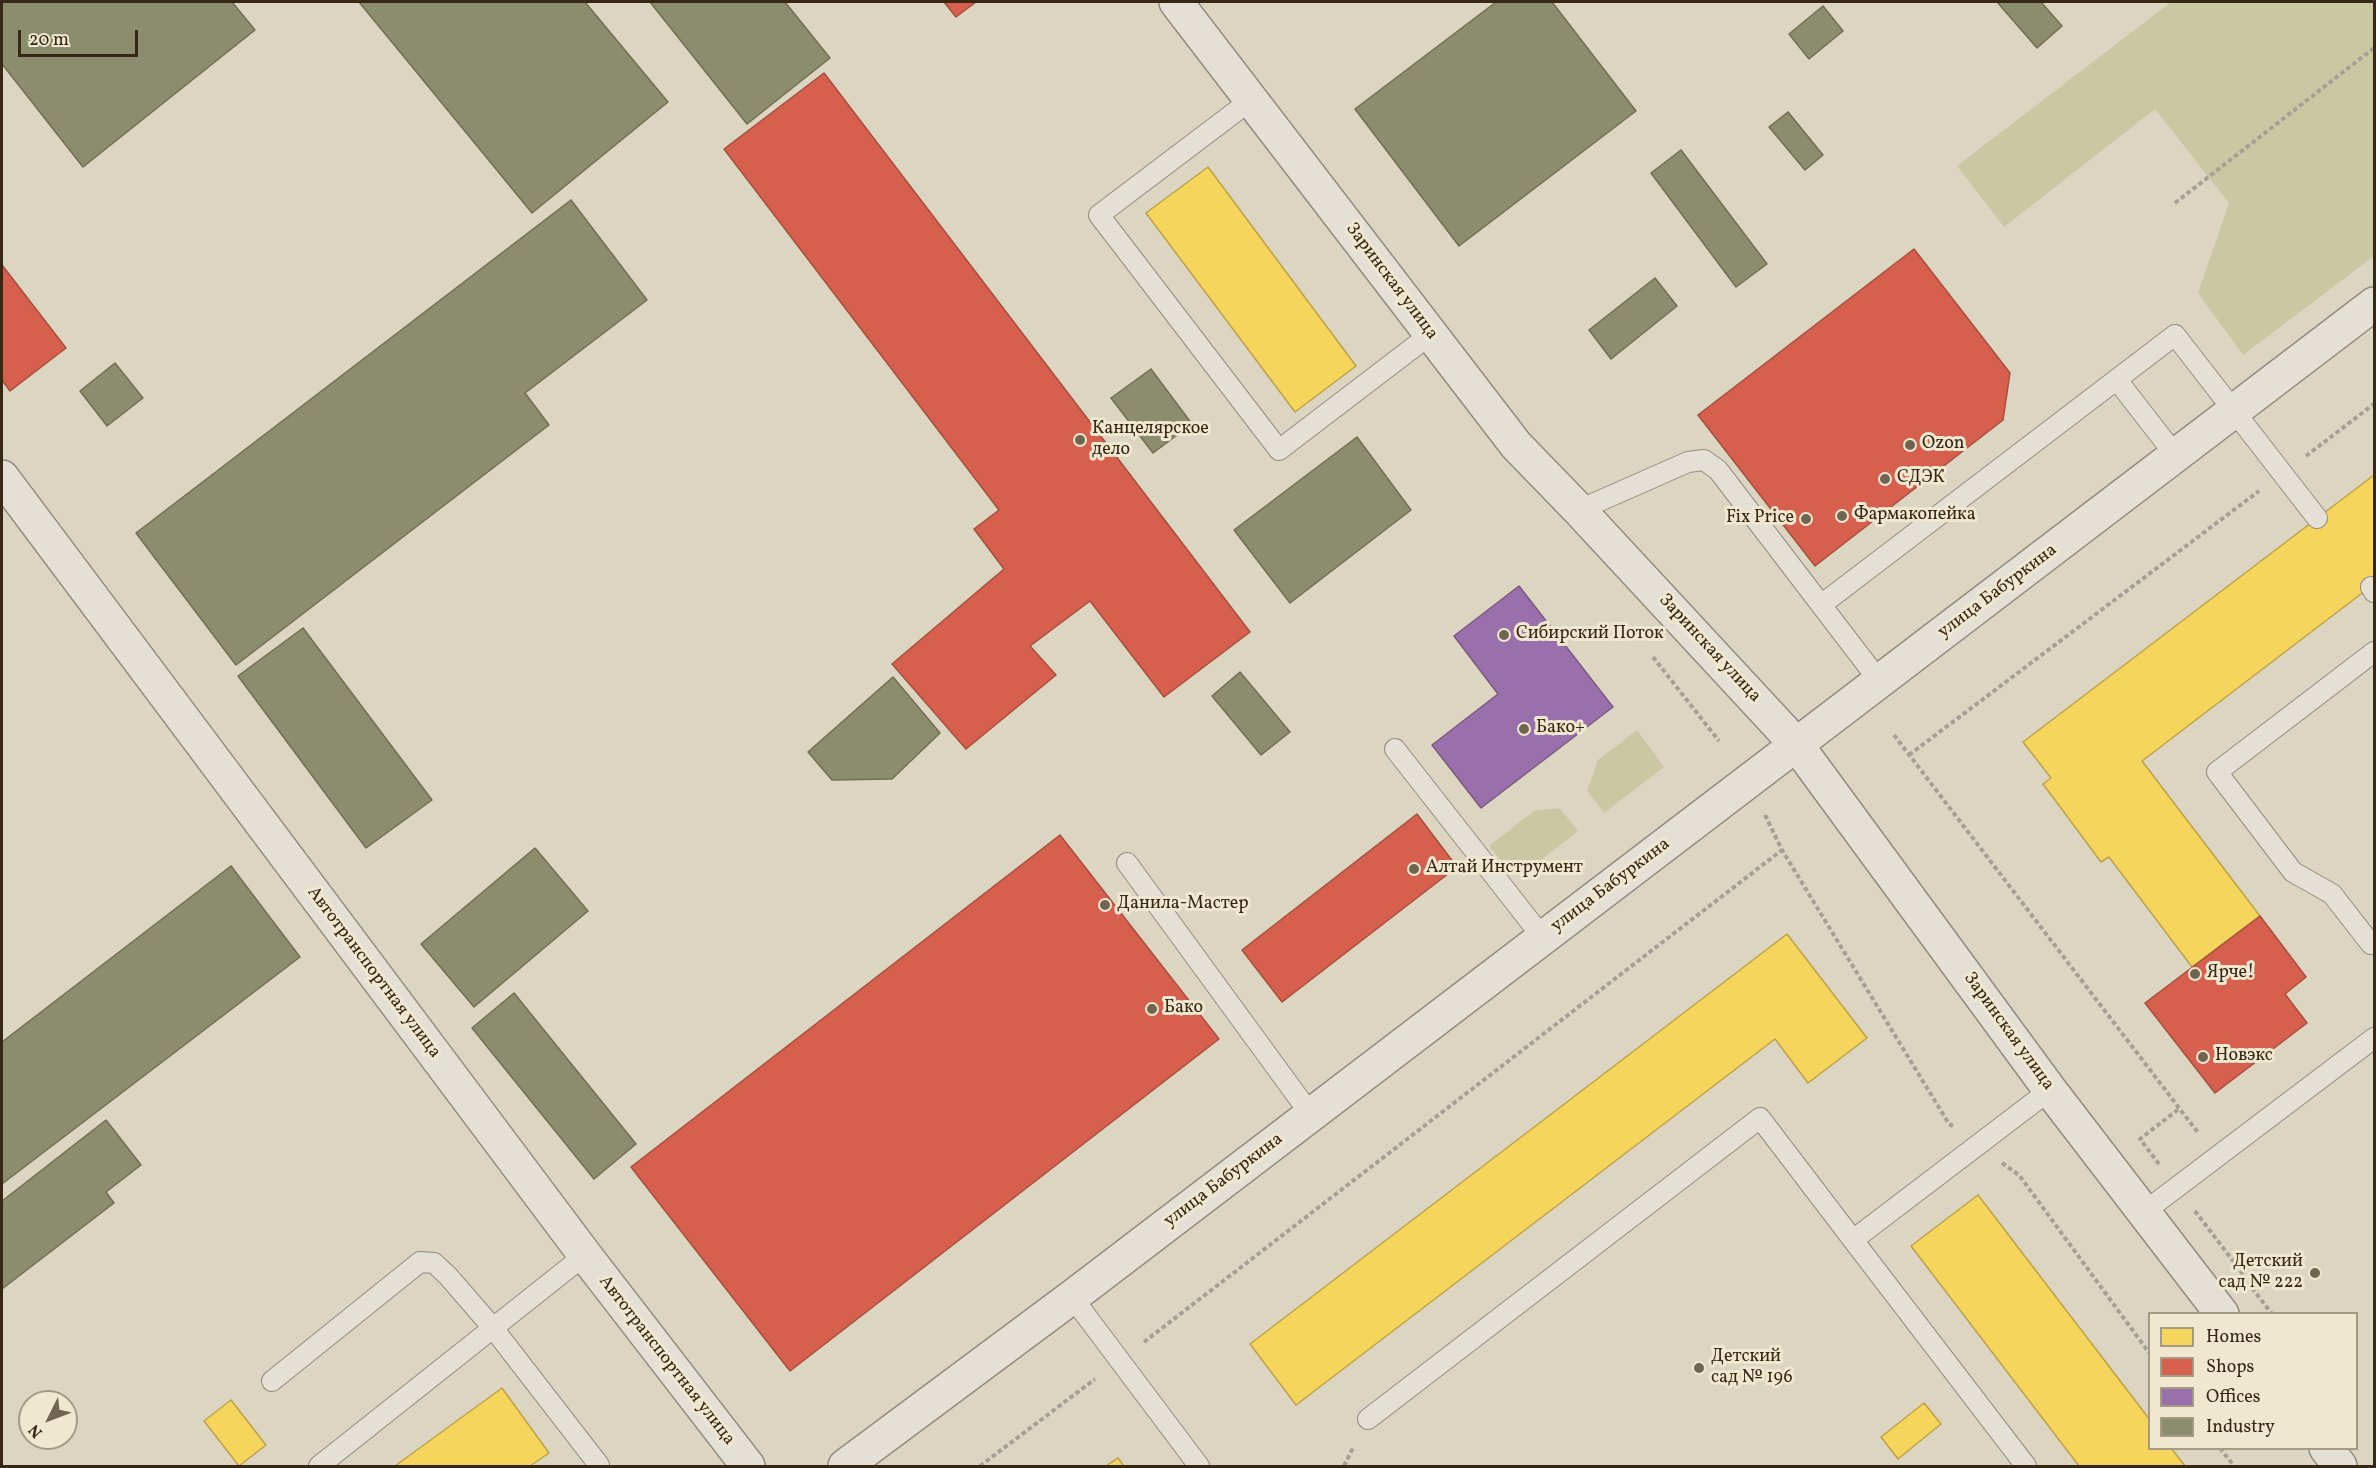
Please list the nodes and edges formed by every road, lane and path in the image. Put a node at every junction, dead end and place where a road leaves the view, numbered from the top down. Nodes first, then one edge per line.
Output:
1 (1176, 2) edge
2 (2374, 48) edge
3 (1251, 100) junction
4 (2175, 203) dead end
5 (2374, 303) edge
6 (1431, 334) junction
7 (2117, 380) junction
8 (2374, 404) edge
9 (2235, 411) junction
10 (2175, 456) junction
11 (2283, 473) junction
12 (2, 477) edge
13 (1579, 510) junction
14 (2317, 519) dead end
15 (1821, 605) junction
16 (2374, 652) edge
17 (1653, 657) dead end
18 (1880, 682) junction
19 (1894, 735) dead end
20 (1719, 741) dead end
21 (1796, 744) junction
22 (1395, 749) dead end
23 (1909, 755) junction
24 (1763, 812) dead end
25 (1782, 850) junction
26 (1127, 863) dead end
27 (1543, 938) junction
28 (2371, 944) dead end
29 (2374, 1038) edge
30 (2049, 1090) junction
31 (1311, 1115) junction
32 (1978, 1145) junction
33 (2217, 1158) junction
34 (2144, 1212) junction
35 (1853, 1240) junction
36 (585, 1255) junction
37 (1072, 1297) junction
38 (2220, 1312) edge
39 (492, 1328) junction
40 (2148, 1351) edge
41 (1119, 1361) junction
42 (272, 1381) dead end
43 (1368, 1419) dead end
44 (2221, 1450) edge
45 (2327, 1450) edge
46 (599, 1465) edge
47 (319, 1467) edge
48 (748, 1467) edge
49 (845, 1467) edge
50 (981, 1467) edge
51 (1199, 1467) edge
52 (2025, 1467) edge
53 (2234, 1467) edge
54 (2340, 1467) edge

1 - 3 street, Заринская улица
2 - 4 path
3 - 6 street, Заринская улица
3 - 6 lane
5 - 9 street, улица Бабуркина
6 - 13 street, Заринская улица
7 - 9 lane
7 - 10 lane
7 - 15 lane
8 - 11 path
9 - 10 street, улица Бабуркина
9 - 11 lane
10 - 18 street, улица Бабуркина
11 - 14 lane
11 - 23 path
12 - 36 street, Автотранспортная улица
13 - 15 lane
13 - 21 street, Заринская улица
15 - 18 lane
16 - 28 lane
17 - 20 path
18 - 21 street, улица Бабуркина
19 - 23 path
21 - 27 street, улица Бабуркина
21 - 30 street, Заринская улица
22 - 27 lane
23 - 33 path
24 - 25 path
25 - 32 path
25 - 41 path
26 - 31 lane
27 - 31 street, улица Бабуркина
29 - 33 lane
30 - 32 lane
30 - 34 street, Заринская улица
31 - 37 street, улица Бабуркина
32 - 35 lane
32 - 40 path
33 - 34 lane
34 - 38 street, Заринская улица
35 - 43 lane
35 - 52 lane
36 - 39 lane
36 - 48 street, Автотранспортная улица
37 - 41 lane
37 - 49 street, улица Бабуркина
39 - 42 lane
39 - 46 lane
39 - 47 lane
41 - 50 path
41 - 51 lane
44 - 53 path
45 - 54 street

